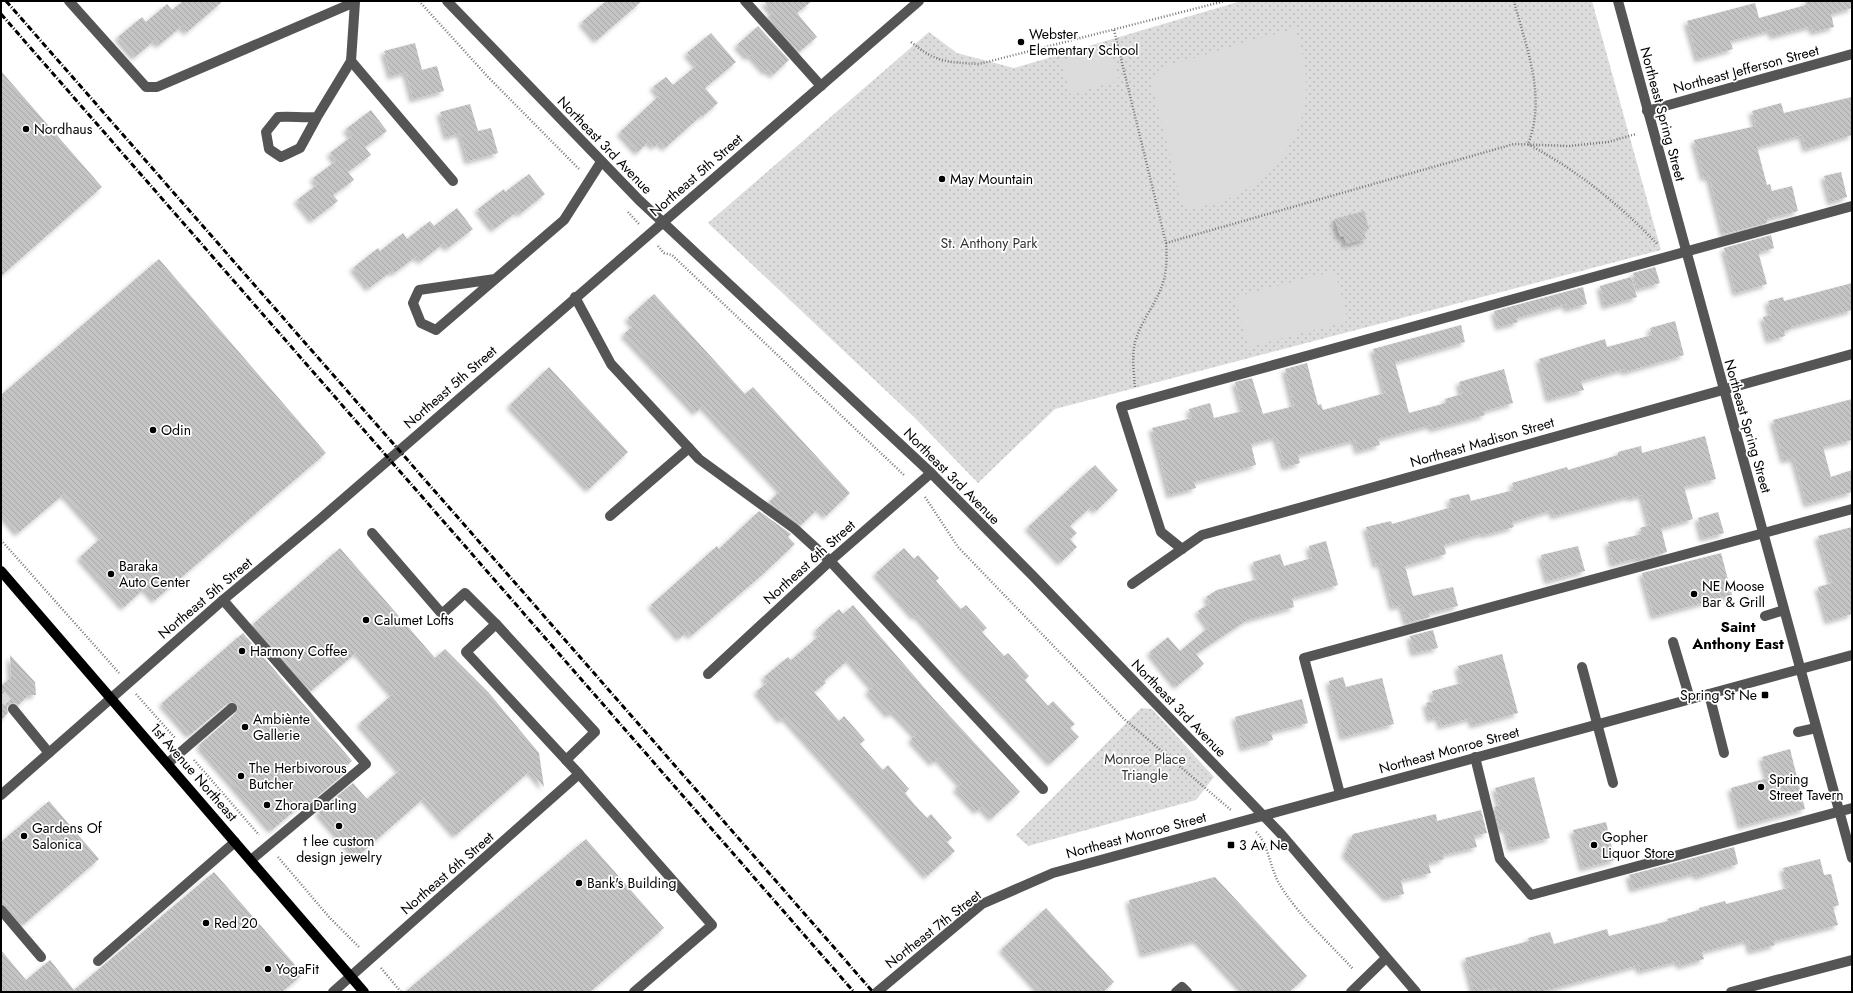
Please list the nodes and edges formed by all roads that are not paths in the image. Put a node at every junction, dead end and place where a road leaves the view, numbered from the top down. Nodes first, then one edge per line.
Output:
1 (69, 1) edge
2 (447, 1) edge
3 (745, 1) edge
4 (918, 1) edge
5 (1618, 1) edge
6 (356, 2) edge
7 (1852, 54) edge
8 (351, 61) junction
9 (821, 86) junction
10 (1647, 111) junction
11 (317, 117) junction
12 (601, 162) junction
13 (453, 181) dead end
14 (1852, 206) edge
15 (662, 223) junction
16 (1685, 252) junction
17 (495, 279) junction
18 (575, 297) junction
19 (1852, 354) edge
20 (1723, 390) junction
21 (689, 448) junction
22 (931, 473) junction
23 (1852, 509) edge
24 (610, 516) dead end
25 (372, 533) dead end
26 (1764, 534) junction
27 (1182, 549) junction
28 (830, 560) junction
29 (1, 571) edge
30 (1132, 584) dead end
31 (224, 600) junction
32 (1784, 610) junction
33 (1765, 616) dead end
34 (496, 624) junction
35 (1673, 642) dead end
36 (1852, 655) edge
37 (1582, 667) dead end
38 (1800, 669) junction
39 (708, 674) dead end
40 (1709, 694) junction
41 (111, 698) junction
42 (1690, 699) junction
43 (232, 708) dead end
44 (13, 709) tunnel mouth
45 (1598, 724) junction
46 (1816, 728) junction
47 (1798, 732) dead end
48 (1724, 752) dead end
49 (49, 753) junction
50 (1475, 757) junction
51 (566, 760) junction
52 (168, 763) junction
53 (579, 774) junction
54 (1613, 783) dead end
55 (1043, 789) dead end
56 (3, 790) edge
57 (1340, 794) junction
58 (1852, 808) edge
59 (1839, 811) junction
60 (1262, 815) junction
61 (236, 842) junction
62 (1852, 858) edge
63 (251, 860) junction
64 (1053, 873) joint
65 (1, 910) edge
66 (41, 957) dead end
67 (1386, 958) junction
68 (1852, 960) edge
69 (98, 961) dead end
70 (351, 976) junction
71 (333, 992) edge
72 (364, 992) edge
73 (634, 992) edge
74 (877, 992) edge
75 (1351, 992) edge
76 (1416, 992) edge
77 (1731, 992) edge

1 - 6 street
2 - 12 street, Northeast 3rd Avenue
3 - 9 street
4 - 9 street, Northeast 5th Street
5 - 10 street, Northeast Spring Street
6 - 8 street
7 - 10 street, Northeast Jefferson Street
8 - 11 street
8 - 13 street
9 - 15 street, Northeast 5th Street
10 - 16 street, Northeast Spring Street
11 - 11 street
12 - 15 street, Northeast 3rd Avenue
12 - 17 street
14 - 16 street
15 - 18 street, Northeast 5th Street
15 - 22 street, Northeast 3rd Avenue
16 - 20 street, Northeast Spring Street
16 - 27 street
17 - 17 street
18 - 21 street
18 - 31 street, Northeast 5th Street
19 - 20 street, Northeast Madison Street
20 - 26 street, Northeast Spring Street
20 - 27 street, Northeast Madison Street
21 - 24 street
21 - 28 street
22 - 28 street, Northeast 6th Street
22 - 60 street, Northeast 3rd Avenue
23 - 26 street
25 - 34 street
26 - 32 street, Northeast Spring Street
26 - 57 street
27 - 30 street, Northeast Madison Street
28 - 39 street, Northeast 6th Street
28 - 55 street
29 - 41 main road, 1st Avenue Northeast
31 - 41 street, Northeast 5th Street
31 - 63 street
32 - 33 street
32 - 38 street, Northeast Spring Street
34 - 51 street
34 - 51 street
35 - 42 street
36 - 38 street, Northeast Monroe Street
37 - 45 street
38 - 40 street, Northeast Monroe Street
38 - 46 street, Northeast Spring Street
40 - 42 street, Northeast Monroe Street
40 - 48 street
41 - 49 street, Northeast 5th Street
41 - 52 main road, 1st Avenue Northeast
42 - 45 street, Northeast Monroe Street
43 - 52 street
44 - 49 street
45 - 50 street, Northeast Monroe Street
45 - 54 street
46 - 47 street
46 - 59 street, Northeast Spring Street
49 - 56 street, Northeast 5th Street
50 - 57 street, Northeast Monroe Street
50 - 59 street
51 - 53 street
52 - 61 main road, 1st Avenue Northeast
53 - 70 street, Northeast 6th Street
53 - 73 street
57 - 60 street, Northeast Monroe Street
58 - 59 street
59 - 62 street, Northeast Spring Street
60 - 64 street, Northeast Monroe Street
60 - 67 street, Northeast 3rd Avenue
61 - 63 main road, 1st Avenue Northeast
61 - 69 street
63 - 70 main road, 1st Avenue Northeast
64 - 74 street, Northeast 7th Street
65 - 66 street
67 - 75 street
67 - 76 street, Northeast 3rd Avenue
68 - 77 street
70 - 71 street, Northeast 6th Street
70 - 72 main road, 1st Avenue Northeast

